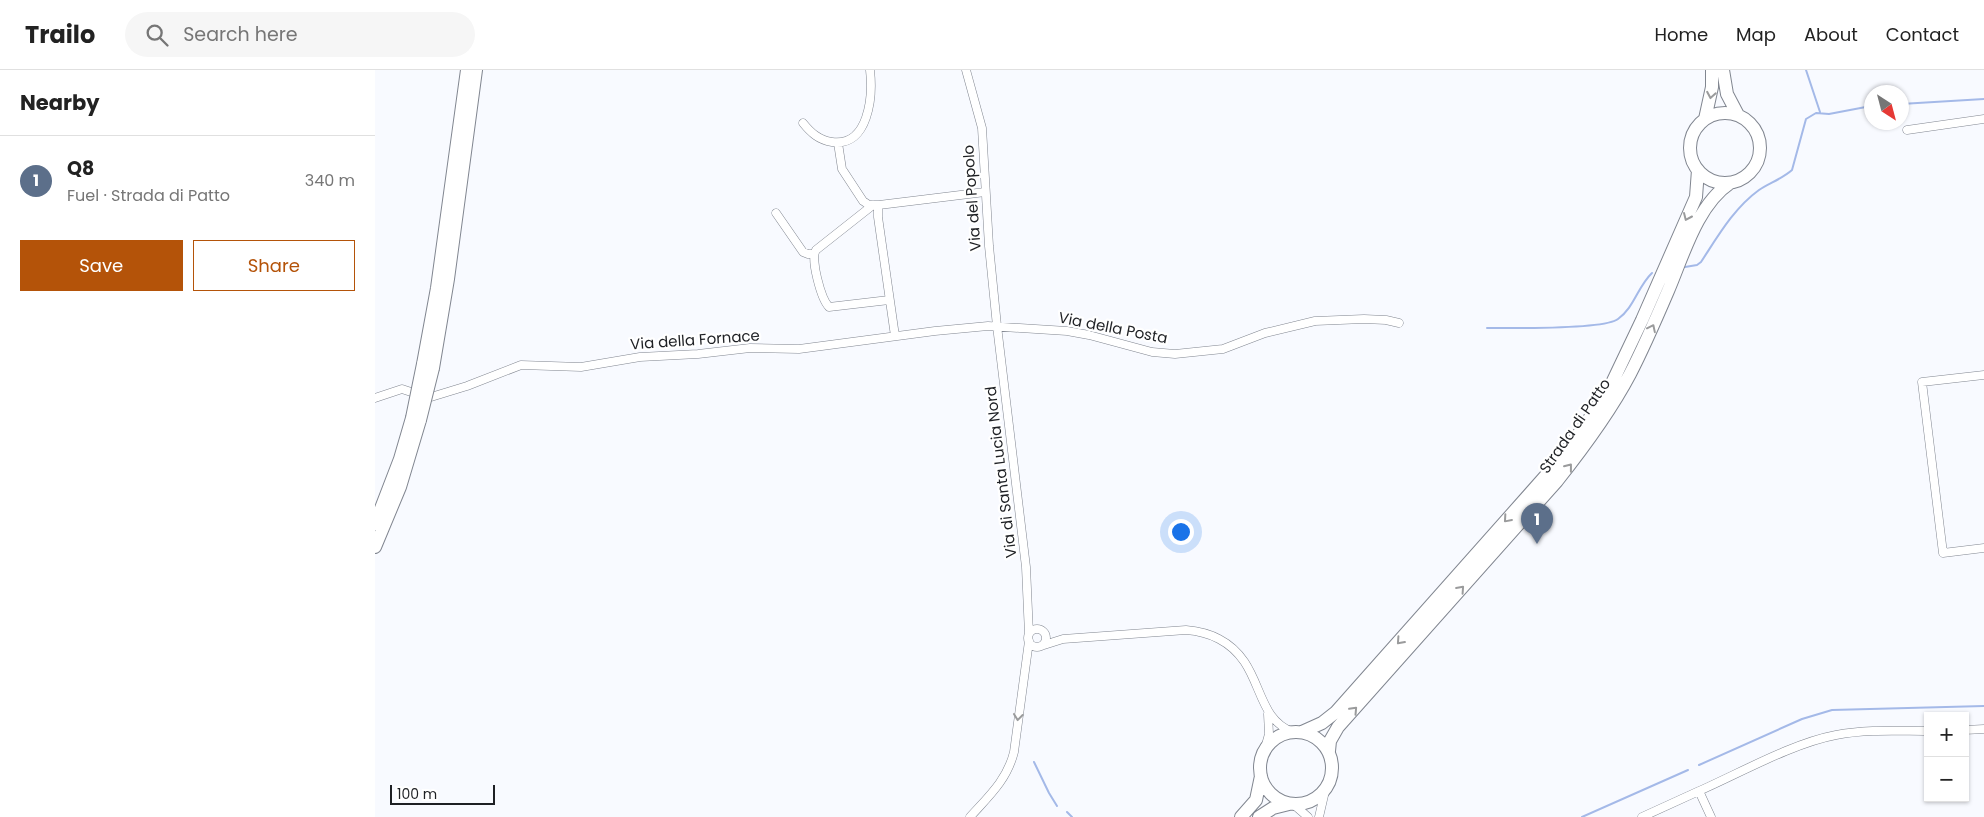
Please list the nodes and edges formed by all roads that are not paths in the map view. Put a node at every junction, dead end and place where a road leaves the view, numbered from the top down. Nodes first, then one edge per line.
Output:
1 (467, 70) edge
2 (476, 70) edge
3 (870, 70) edge
4 (966, 70) edge
5 (1712, 70) edge
6 (1723, 70) edge
7 (1737, 115) junction
8 (1705, 119) junction
9 (1984, 119) edge
10 (803, 123) dead end
11 (1909, 130) edge
12 (838, 142) junction
13 (1698, 170) junction
14 (1729, 183) junction
15 (985, 192) junction
16 (875, 205) junction
17 (776, 213) dead end
18 (813, 254) junction
19 (889, 300) junction
20 (1399, 323) dead end
21 (997, 326) junction
22 (895, 336) junction
23 (428, 366) junction
24 (1984, 375) edge
25 (411, 392) dead end
26 (431, 397) dead end
27 (375, 398) edge
28 (416, 419) junction
29 (375, 524) edge
30 (375, 547) edge
31 (1984, 548) edge
32 (1029, 615) junction
33 (1043, 632) junction
34 (1029, 638) junction
35 (1063, 639) junction
36 (1044, 645) junction
37 (1266, 707) junction
38 (1984, 729) edge
39 (1969, 730) edge
40 (1924, 731) edge
41 (1298, 732) junction
42 (1329, 751) junction
43 (1263, 752) junction
44 (1261, 776) junction
45 (1325, 791) junction
46 (1699, 792) junction
47 (1291, 804) junction
48 (970, 817) edge
49 (1241, 817) edge
50 (1259, 817) edge
51 (1307, 817) edge
52 (1319, 817) edge
53 (1642, 817) edge
54 (1711, 817) edge

1 - 23 main road
2 - 23 main road
3 - 12 street
4 - 15 street, Via del Popolo
5 -> 8 main road, Strada di Patto
6 - 7 main road, Strada di Patto
7 - 8 main road
7 - 14 main road, Strada di Patto
8 - 13 main road, Strada di Patto
9 - 11 street
10 - 12 street
12 - 16 street
13 - 14 main road
13 -> 41 main road, Strada di Patto
42 -> 14 main road, Strada di Patto
15 - 16 street
15 - 21 street, Via del Popolo
16 - 18 street
16 - 19 street
17 - 18 street
18 - 19 street
19 - 22 street
20 - 21 street, Via della Posta
21 - 22 street, Via della Fornace
21 - 32 street, Via di Santa Lucia Nord
22 - 26 street, Via della Fornace
23 - 28 main road, bridge
24 - 31 street
25 - 27 street
28 - 29 main road
28 - 30 main road
32 - 33 street
32 - 34 street, Via di Santa Lucia Nord
33 - 34 street
33 - 35 street
33 - 36 street
34 - 36 street
34 -> 48 street, Via di Santa Lucia Nord
35 - 36 street
35 - 37 street
37 - 41 street
37 - 43 street
38 - 39 street
40 - 46 street
41 - 42 main road
41 - 43 main road
42 - 45 main road
43 - 44 main road
44 - 47 main road
44 - 49 main road
45 - 47 main road
45 - 52 street
46 - 53 street
46 - 54 street
47 - 50 main road
47 - 51 street

